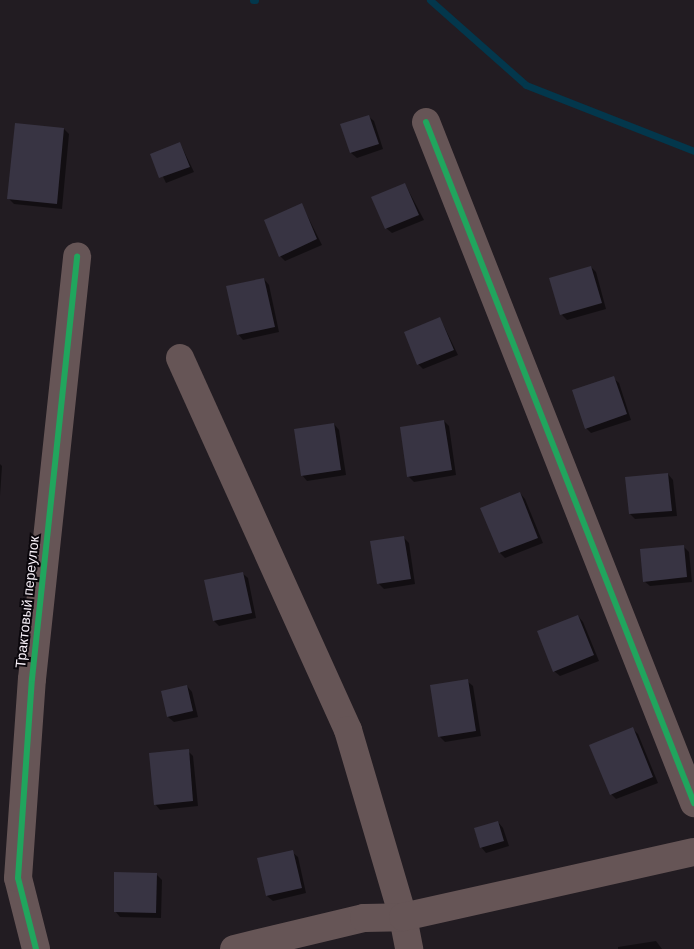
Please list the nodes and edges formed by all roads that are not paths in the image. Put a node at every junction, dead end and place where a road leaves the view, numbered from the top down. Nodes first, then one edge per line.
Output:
1 (426, 122) dead end
2 (77, 256) dead end
3 (180, 358) dead end
4 (694, 803) edge
5 (694, 852) edge
6 (404, 917) junction
7 (36, 949) edge
8 (234, 949) edge
9 (409, 949) edge

1 - 4 street
2 - 7 street, Трактовый переулок
3 - 6 street
5 - 6 street
6 - 8 street
6 - 9 street

